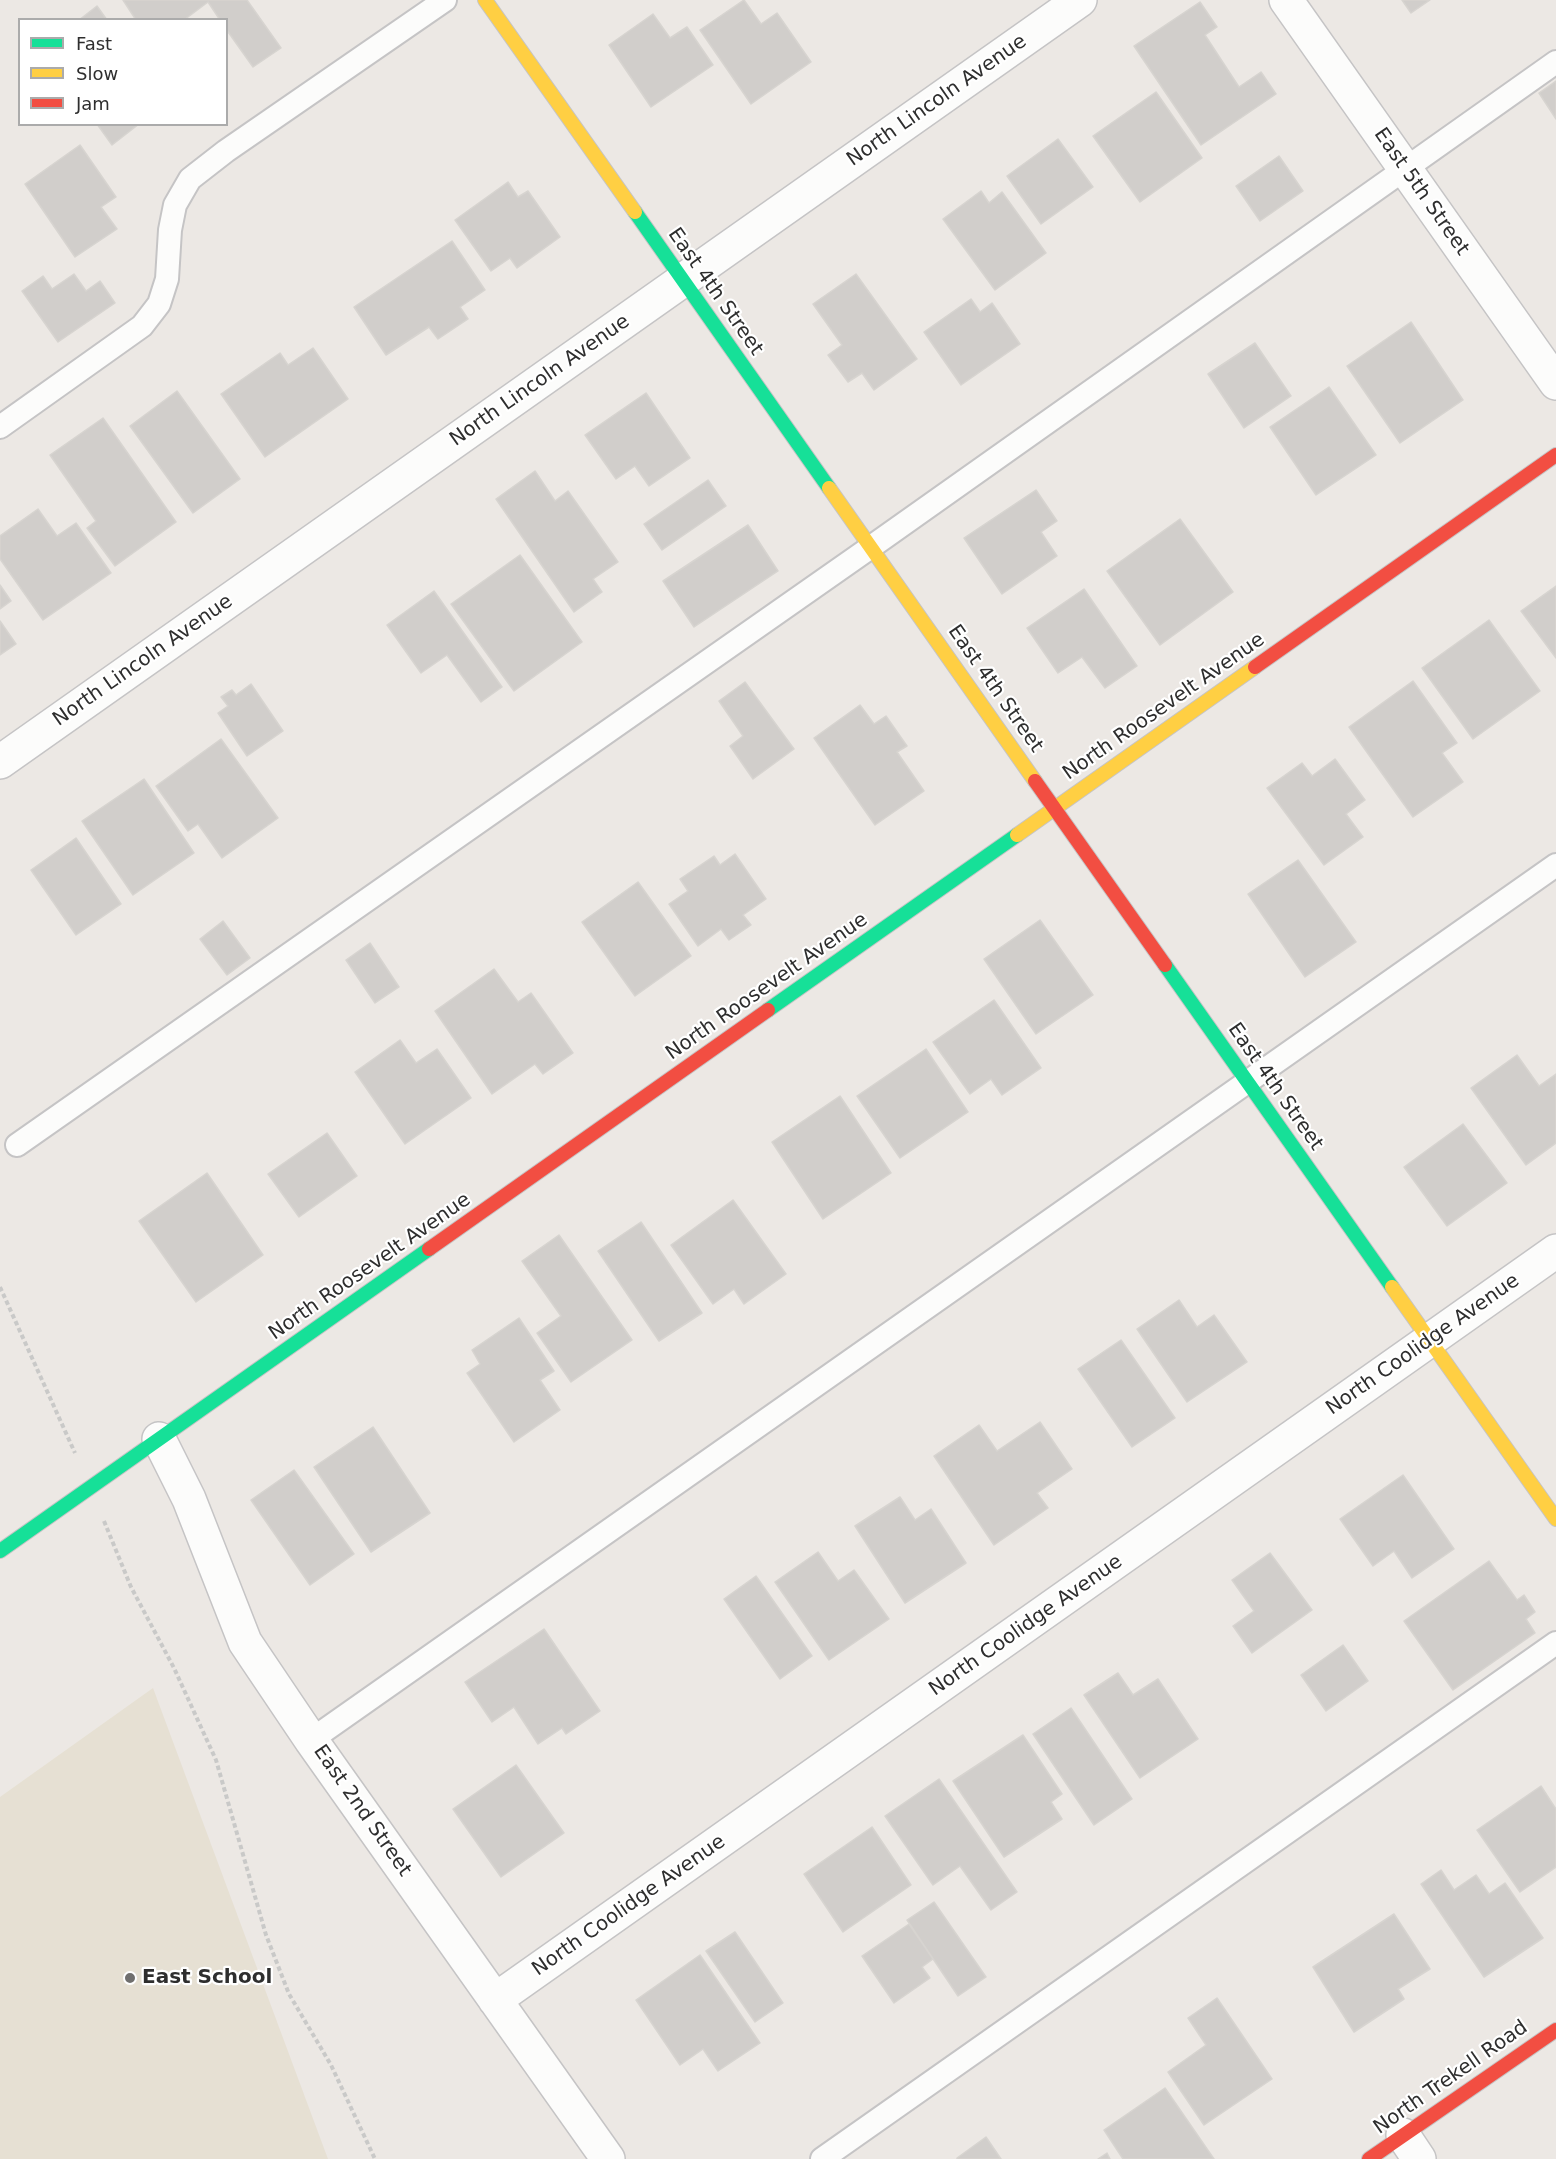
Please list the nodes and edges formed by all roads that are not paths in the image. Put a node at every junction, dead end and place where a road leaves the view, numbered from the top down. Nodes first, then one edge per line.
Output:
1 (445, 0) edge
2 (485, 0) edge
3 (1080, 0) edge
4 (1286, 0) edge
5 (1556, 62) edge
6 (1405, 169) junction
7 (682, 280) junction
8 (1556, 383) edge
9 (0, 427) edge
10 (1556, 455) edge
11 (871, 547) junction
12 (0, 762) edge
13 (1054, 808) junction
14 (1556, 865) edge
15 (1247, 1081) junction
16 (17, 1145) dead end
17 (1556, 1251) edge
18 (1430, 1340) junction
19 (159, 1439) junction
20 (1556, 1519) edge
21 (0, 1551) edge
22 (1556, 1643) edge
23 (311, 1740) junction
24 (495, 2000) junction
25 (1556, 2030) edge
26 (1411, 2147) edge
27 (608, 2159) edge
28 (822, 2159) edge
29 (1369, 2159) edge

1 - 9 lane
2 - 7 street, East 4th Street
3 - 7 street, North Lincoln Avenue
4 - 6 street, East 5th Street
5 - 6 lane
6 - 8 street, East 5th Street
6 - 11 lane
7 - 11 street, East 4th Street
7 - 12 street, North Lincoln Avenue
10 - 13 street, North Roosevelt Avenue
11 - 13 street, East 4th Street
11 - 16 lane
13 - 15 street, East 4th Street
13 - 19 street, North Roosevelt Avenue
14 - 15 lane
15 - 18 street, East 4th Street
15 - 23 lane
17 - 18 street, North Coolidge Avenue
18 - 20 street, East 4th Street
18 - 24 street, North Coolidge Avenue
19 - 21 street, North Roosevelt Avenue
19 - 23 street, East 2nd Street
22 - 28 lane
23 - 24 street, East 2nd Street
24 - 27 street, East 2nd Street
25 - 26 street, North Trekell Road
26 - 29 street, North Trekell Road

